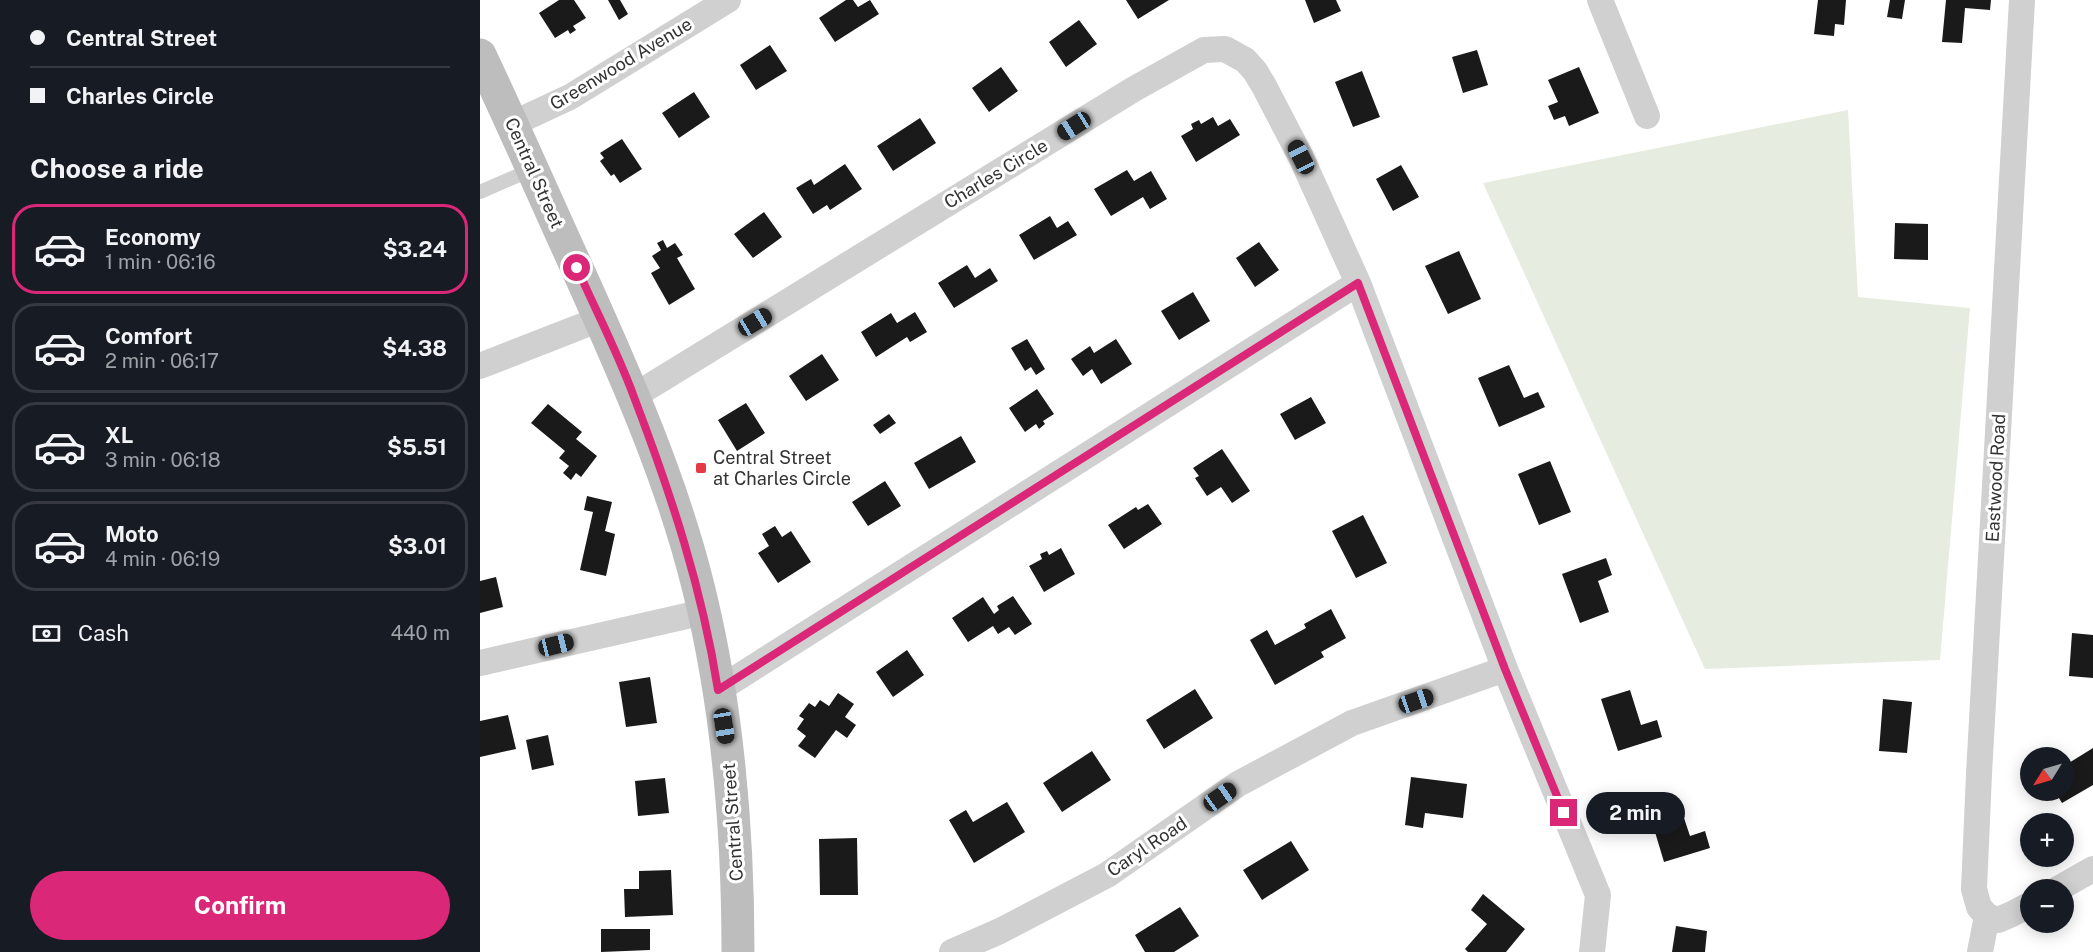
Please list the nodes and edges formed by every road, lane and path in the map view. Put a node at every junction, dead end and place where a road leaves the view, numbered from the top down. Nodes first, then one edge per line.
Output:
1 (728, 0) edge
2 (1600, 0) edge
3 (2022, 0) edge
4 (480, 55) edge
5 (1647, 116) dead end
6 (512, 124) junction
7 (533, 169) junction
8 (480, 192) edge
9 (1358, 283) junction
10 (600, 320) junction
11 (480, 366) edge
12 (634, 396) junction
13 (704, 612) junction
14 (480, 663) edge
15 (1505, 669) junction
16 (718, 690) junction
17 (2093, 869) edge
18 (2074, 880) edge
19 (2020, 910) edge
20 (1988, 916) junction
21 (738, 952) edge
22 (952, 952) edge
23 (1592, 952) edge
24 (1980, 952) edge

1 - 6 street, Greenwood Avenue
2 - 5 street
3 - 20 street, Eastwood Road
4 - 6 main road, Central Street
6 - 7 main road, Central Street
7 - 8 lane
7 - 10 main road, Central Street
9 - 12 street, Charles Circle
9 - 15 street, Charles Circle
9 - 16 street
10 - 11 street
10 - 12 main road, Central Street
12 - 13 main road, Central Street
13 - 14 street
13 - 16 main road, Central Street
15 - 22 street, Caryl Road
15 - 23 street, Charles Circle
16 - 21 main road, Central Street
17 - 18 street
19 - 20 street
20 - 24 street

